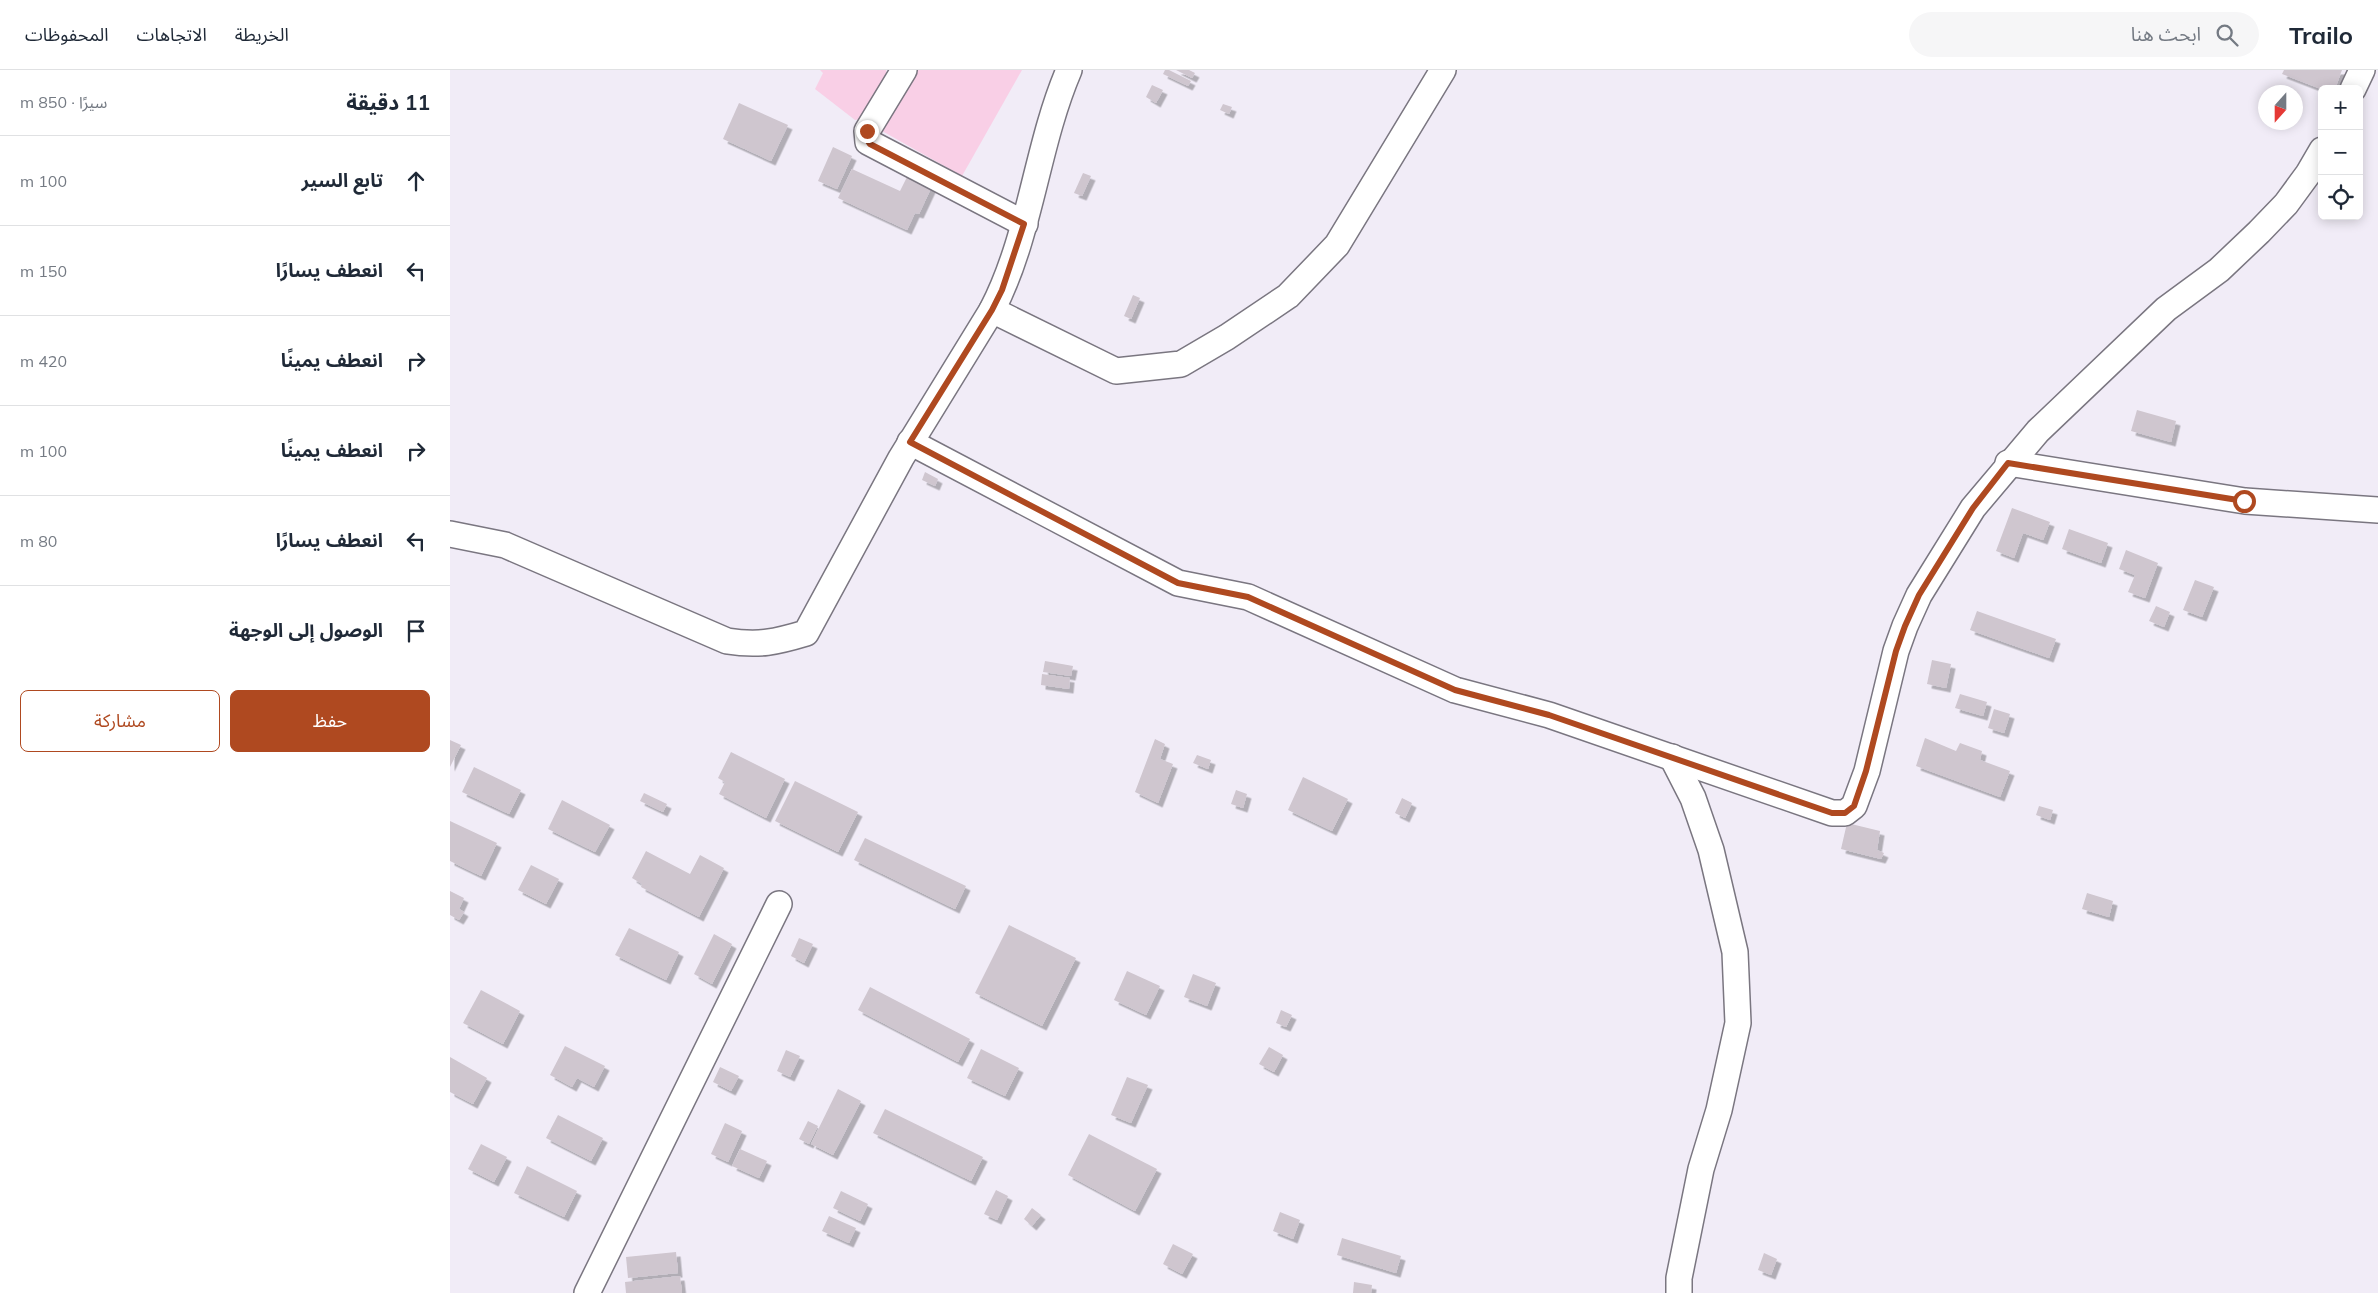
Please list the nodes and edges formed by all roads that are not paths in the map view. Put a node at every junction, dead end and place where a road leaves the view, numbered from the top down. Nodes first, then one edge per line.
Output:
1 (904, 70) edge
2 (1069, 70) edge
3 (1443, 70) edge
4 (2362, 70) edge
5 (2355, 85) edge
6 (2318, 157) edge
7 (1024, 224) junction
8 (992, 310) junction
9 (910, 442) junction
10 (2008, 463) junction
11 (2378, 510) edge
12 (450, 534) edge
13 (1672, 757) junction
14 (780, 904) dead end
15 (587, 1293) edge
16 (1679, 1293) edge

1 - 7 street
2 - 7 street
3 - 8 street
4 - 5 street
6 - 10 street
7 - 8 street
8 - 9 street
9 - 12 street
9 - 13 street
10 - 11 street
10 - 13 street
13 - 16 street
14 - 15 street

